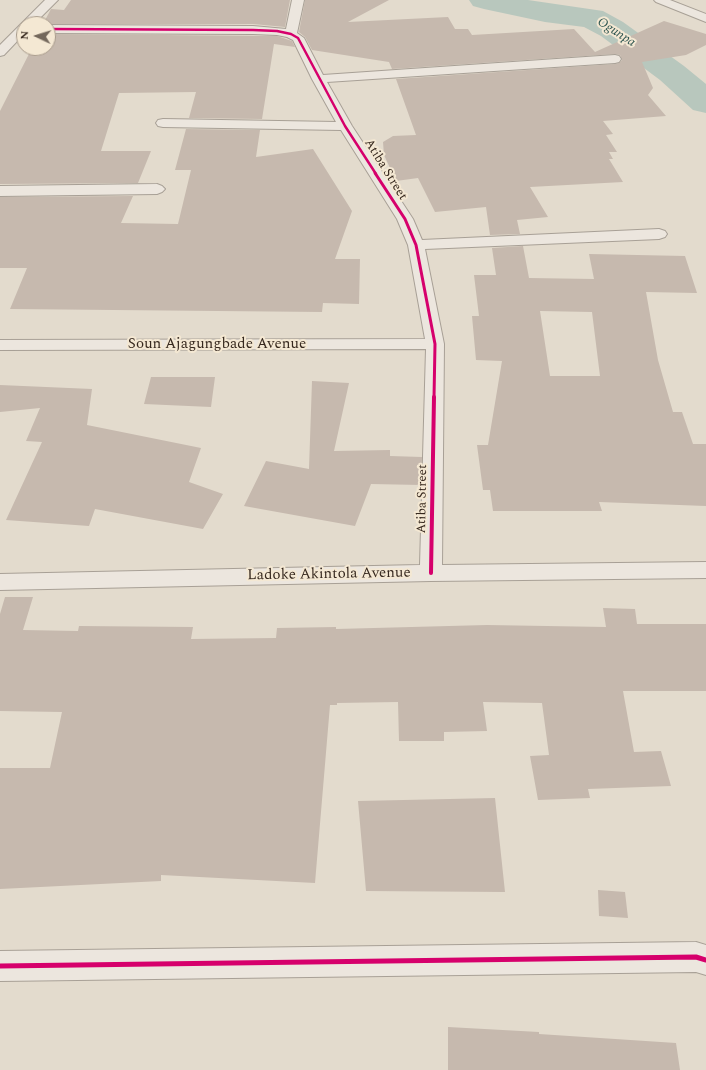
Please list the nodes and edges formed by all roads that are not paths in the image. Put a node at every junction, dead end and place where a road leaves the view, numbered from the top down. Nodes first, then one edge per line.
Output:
1 (52, 0) edge
2 (298, 0) edge
3 (660, 0) edge
4 (35, 16) edge
5 (706, 18) edge
6 (56, 29) edge
7 (291, 34) junction
8 (16, 35) edge
9 (0, 52) edge
10 (615, 59) dead end
11 (318, 79) junction
12 (163, 123) dead end
13 (345, 126) junction
14 (158, 189) dead end
15 (0, 191) edge
16 (660, 234) dead end
17 (416, 246) junction
18 (435, 344) junction
19 (0, 345) edge
20 (706, 570) edge
21 (431, 573) junction
22 (0, 582) edge
23 (706, 960) edge
24 (0, 966) edge

1 - 4 street
2 - 7 street
3 - 5 street
6 - 7 street
7 - 11 street, Atiba Street
8 - 9 street
10 - 11 street
11 - 13 street, Atiba Street
12 - 13 street
13 - 17 street, Atiba Street
14 - 15 street
16 - 17 street
17 - 18 street, Atiba Street
18 - 19 street, Soun Ajagungbade Avenue
18 - 21 street, Atiba Street
20 - 21 street, Ladoke Akintola Avenue
21 - 22 street, Ladoke Akintola Avenue
23 - 24 street

